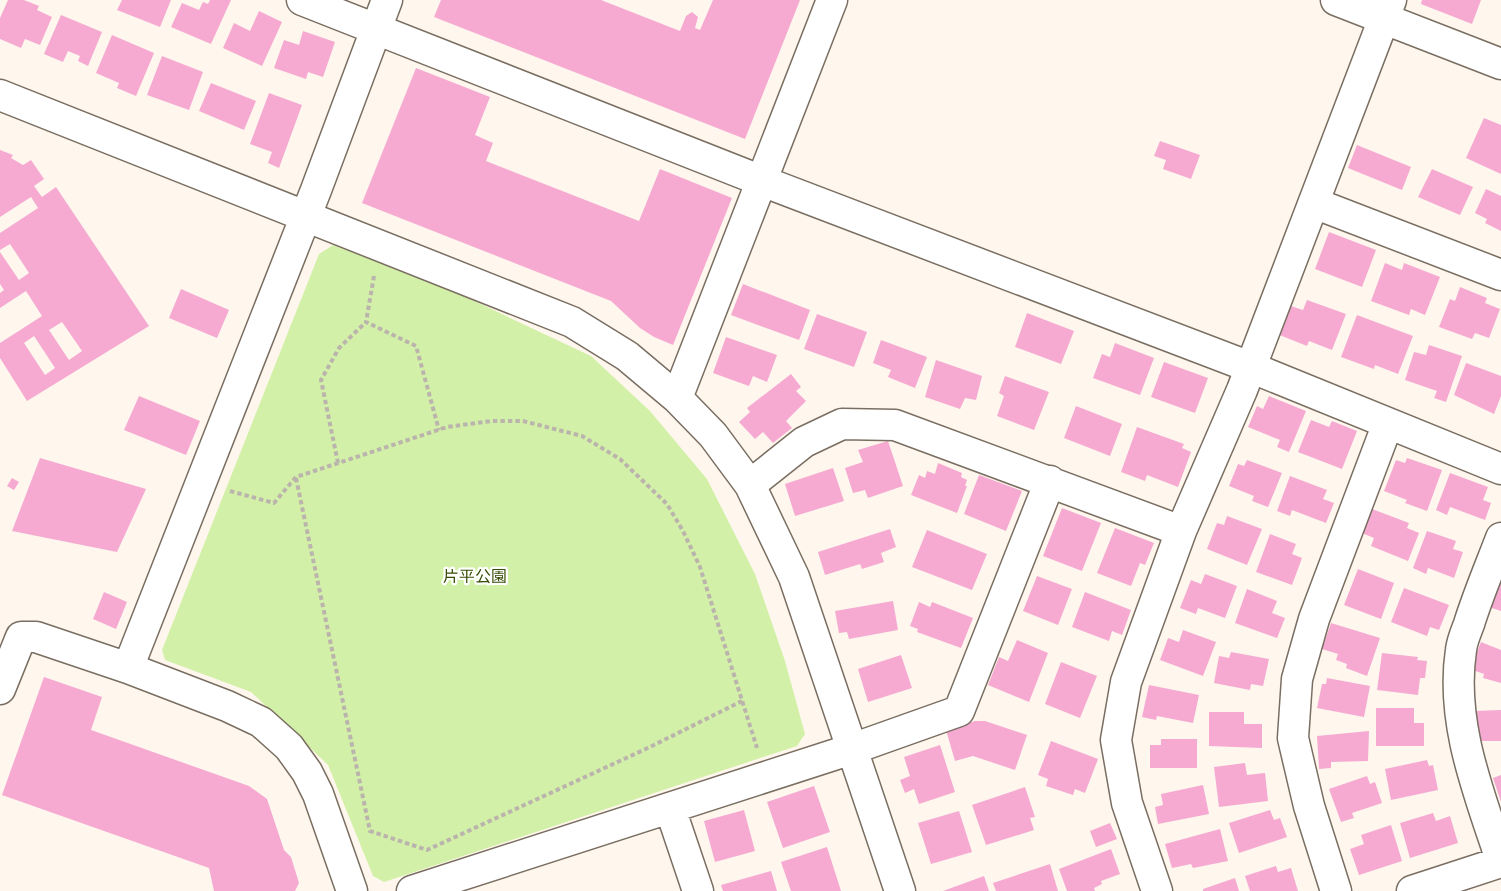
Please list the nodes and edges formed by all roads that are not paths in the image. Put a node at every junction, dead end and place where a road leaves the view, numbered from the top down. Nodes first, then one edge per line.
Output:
1 (302, 0) edge
2 (387, 0) edge
3 (832, 0) edge
4 (1336, 0) edge
5 (1388, 9) edge
6 (376, 29) junction
7 (1501, 64) edge
8 (0, 95) edge
9 (762, 181) junction
10 (1314, 203) junction
11 (306, 216) junction
12 (1501, 275) edge
13 (1250, 368) junction
14 (677, 398) junction
15 (1388, 423) junction
16 (1501, 469) edge
17 (1050, 481) junction
18 (750, 485) junction
19 (1181, 531) junction
20 (1501, 538) edge
21 (128, 668) junction
22 (0, 689) edge
23 (852, 749) junction
24 (670, 808) junction
25 (1501, 861) edge
26 (352, 891) edge
27 (412, 891) edge
28 (698, 891) edge
29 (900, 891) edge
30 (1157, 891) edge
31 (1336, 891) edge
32 (1412, 891) edge

1 - 6 street
2 - 6 street
3 - 9 street
4 - 5 street
5 - 7 street
5 - 10 street
6 - 9 street
6 - 11 street
8 - 11 street
9 - 13 street
9 - 14 street
10 - 12 street
10 - 13 street
11 - 14 street
11 - 21 street
13 - 15 street
13 - 19 street
14 - 18 street
15 - 16 street
15 - 31 street
17 - 18 street
17 - 19 street
17 - 23 street
18 - 23 street
19 - 30 street
20 - 25 street
21 - 22 street
21 - 26 street
23 - 24 street
23 - 29 street
24 - 27 street
24 - 28 street
25 - 32 street

